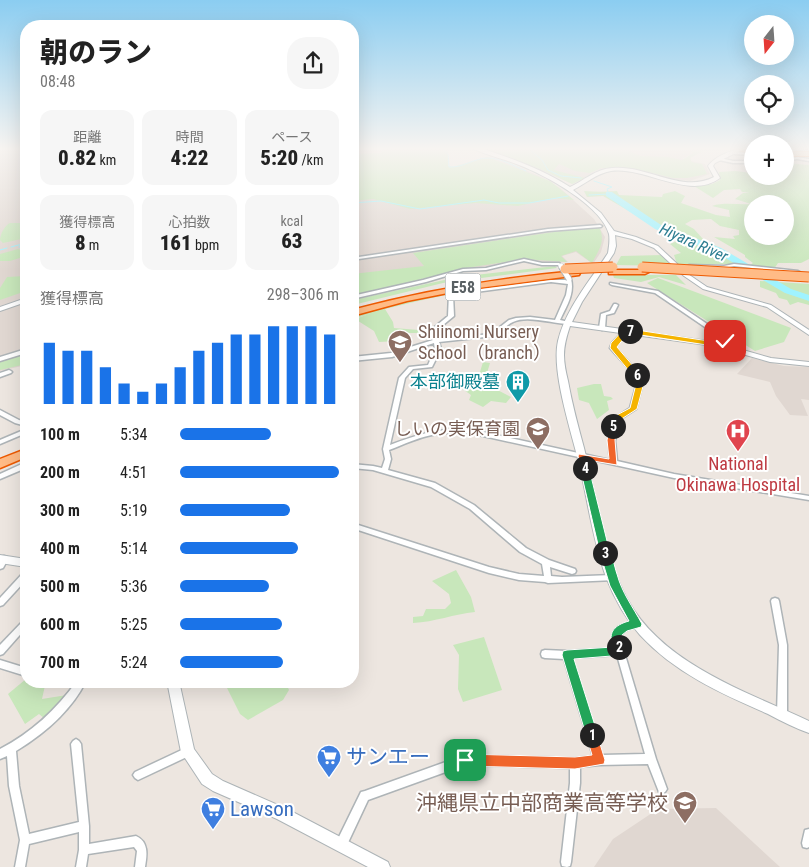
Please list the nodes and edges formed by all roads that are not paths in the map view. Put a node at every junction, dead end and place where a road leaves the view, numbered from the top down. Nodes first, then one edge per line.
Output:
1 (570, 189) edge
2 (600, 226) dead end
3 (613, 233) junction
4 (359, 258) edge
5 (676, 265) junction
6 (563, 267) junction
7 (613, 269) junction
8 (644, 269) junction
9 (809, 275) edge
10 (572, 278) junction
11 (809, 281) edge
12 (612, 284) dead end
13 (359, 296) edge
14 (20, 302) edge
15 (359, 305) edge
16 (616, 305) dead end
17 (0, 309) edge
18 (359, 312) edge
19 (557, 322) junction
20 (567, 323) junction
21 (602, 328) junction
22 (626, 331) junction
23 (809, 333) edge
24 (436, 341) junction
25 (727, 346) junction
26 (20, 353) edge
27 (0, 359) edge
28 (359, 360) edge
29 (809, 364) edge
30 (9, 372) dead end
31 (0, 375) edge
32 (0, 412) edge
33 (20, 423) edge
34 (20, 434) edge
35 (0, 442) edge
36 (20, 448) edge
37 (386, 448) junction
38 (0, 456) edge
39 (20, 456) edge
40 (582, 456) junction
41 (614, 463) junction
42 (0, 464) edge
43 (20, 467) edge
44 (359, 467) edge
45 (384, 471) junction
46 (0, 477) edge
47 (809, 498) edge
48 (359, 527) edge
49 (2, 561) edge
50 (20, 562) edge
51 (546, 562) junction
52 (572, 571) dead end
53 (612, 578) junction
54 (548, 580) junction
55 (20, 581) edge
56 (776, 601) dead end
57 (0, 603) edge
58 (637, 624) junction
59 (20, 629) edge
60 (0, 651) edge
61 (620, 651) junction
62 (545, 654) dead end
63 (567, 655) junction
64 (0, 664) edge
65 (20, 670) edge
66 (76, 688) edge
67 (174, 688) edge
68 (782, 714) junction
69 (809, 727) edge
70 (76, 744) dead end
71 (11, 749) junction
72 (188, 752) junction
73 (0, 754) edge
74 (651, 759) junction
75 (599, 760) junction
76 (575, 763) junction
77 (138, 775) dead end
78 (662, 789) dead end
79 (84, 826) junction
80 (25, 840) junction
81 (341, 845) junction
82 (84, 850) junction
83 (566, 862) dead end
84 (20, 867) edge
85 (81, 867) edge
86 (140, 867) edge
87 (383, 867) edge

1 - 3 main road
2 - 4 street
3 - 5 main road
3 - 20 main road
5 - 9 street
5 - 23 main road
6 - 7 highway, E58, bridge
6 - 10 street, bridge
6 - 13 street
6 - 15 highway, E58
7 - 8 highway, E58
7 - 10 highway, E58
8 - 9 highway, E58, bridge
8 - 11 highway, E58
10 - 18 highway, E58
10 - 19 street
10 - 24 street
12 - 25 street
14 - 17 main road
16 - 21 street
19 - 20 street
19 - 24 street
20 - 21 main road
20 - 40 main road
21 - 22 main road
22 - 25 main road
22 - 41 street
24 - 28 street
24 - 37 street
25 - 29 main road
26 - 27 street
30 - 31 street
32 - 33 street
34 - 35 street
36 - 38 highway
37 - 40 street
37 - 45 street
39 - 42 highway
40 - 41 street
40 - 53 main road
41 - 47 street
43 - 46 street
44 - 45 street
45 - 51 street
48 - 54 street
49 - 50 main road
51 - 52 street
51 - 54 street
53 - 54 street
53 - 58 main road
55 - 57 street
56 - 68 street
58 - 61 street
58 - 68 main road
59 - 60 street
61 - 63 street
61 - 74 street
62 - 63 street
63 - 75 street
64 - 65 street
66 - 71 street
67 - 72 main road
68 - 69 main road
70 - 79 street
71 - 73 street
71 - 80 street
72 - 77 street
72 - 81 main road
74 - 75 street
74 - 78 street
75 - 76 street
76 - 81 street
76 - 83 street
79 - 80 street
79 - 82 street
80 - 84 street
81 - 87 main road
82 - 85 street
82 - 86 street

